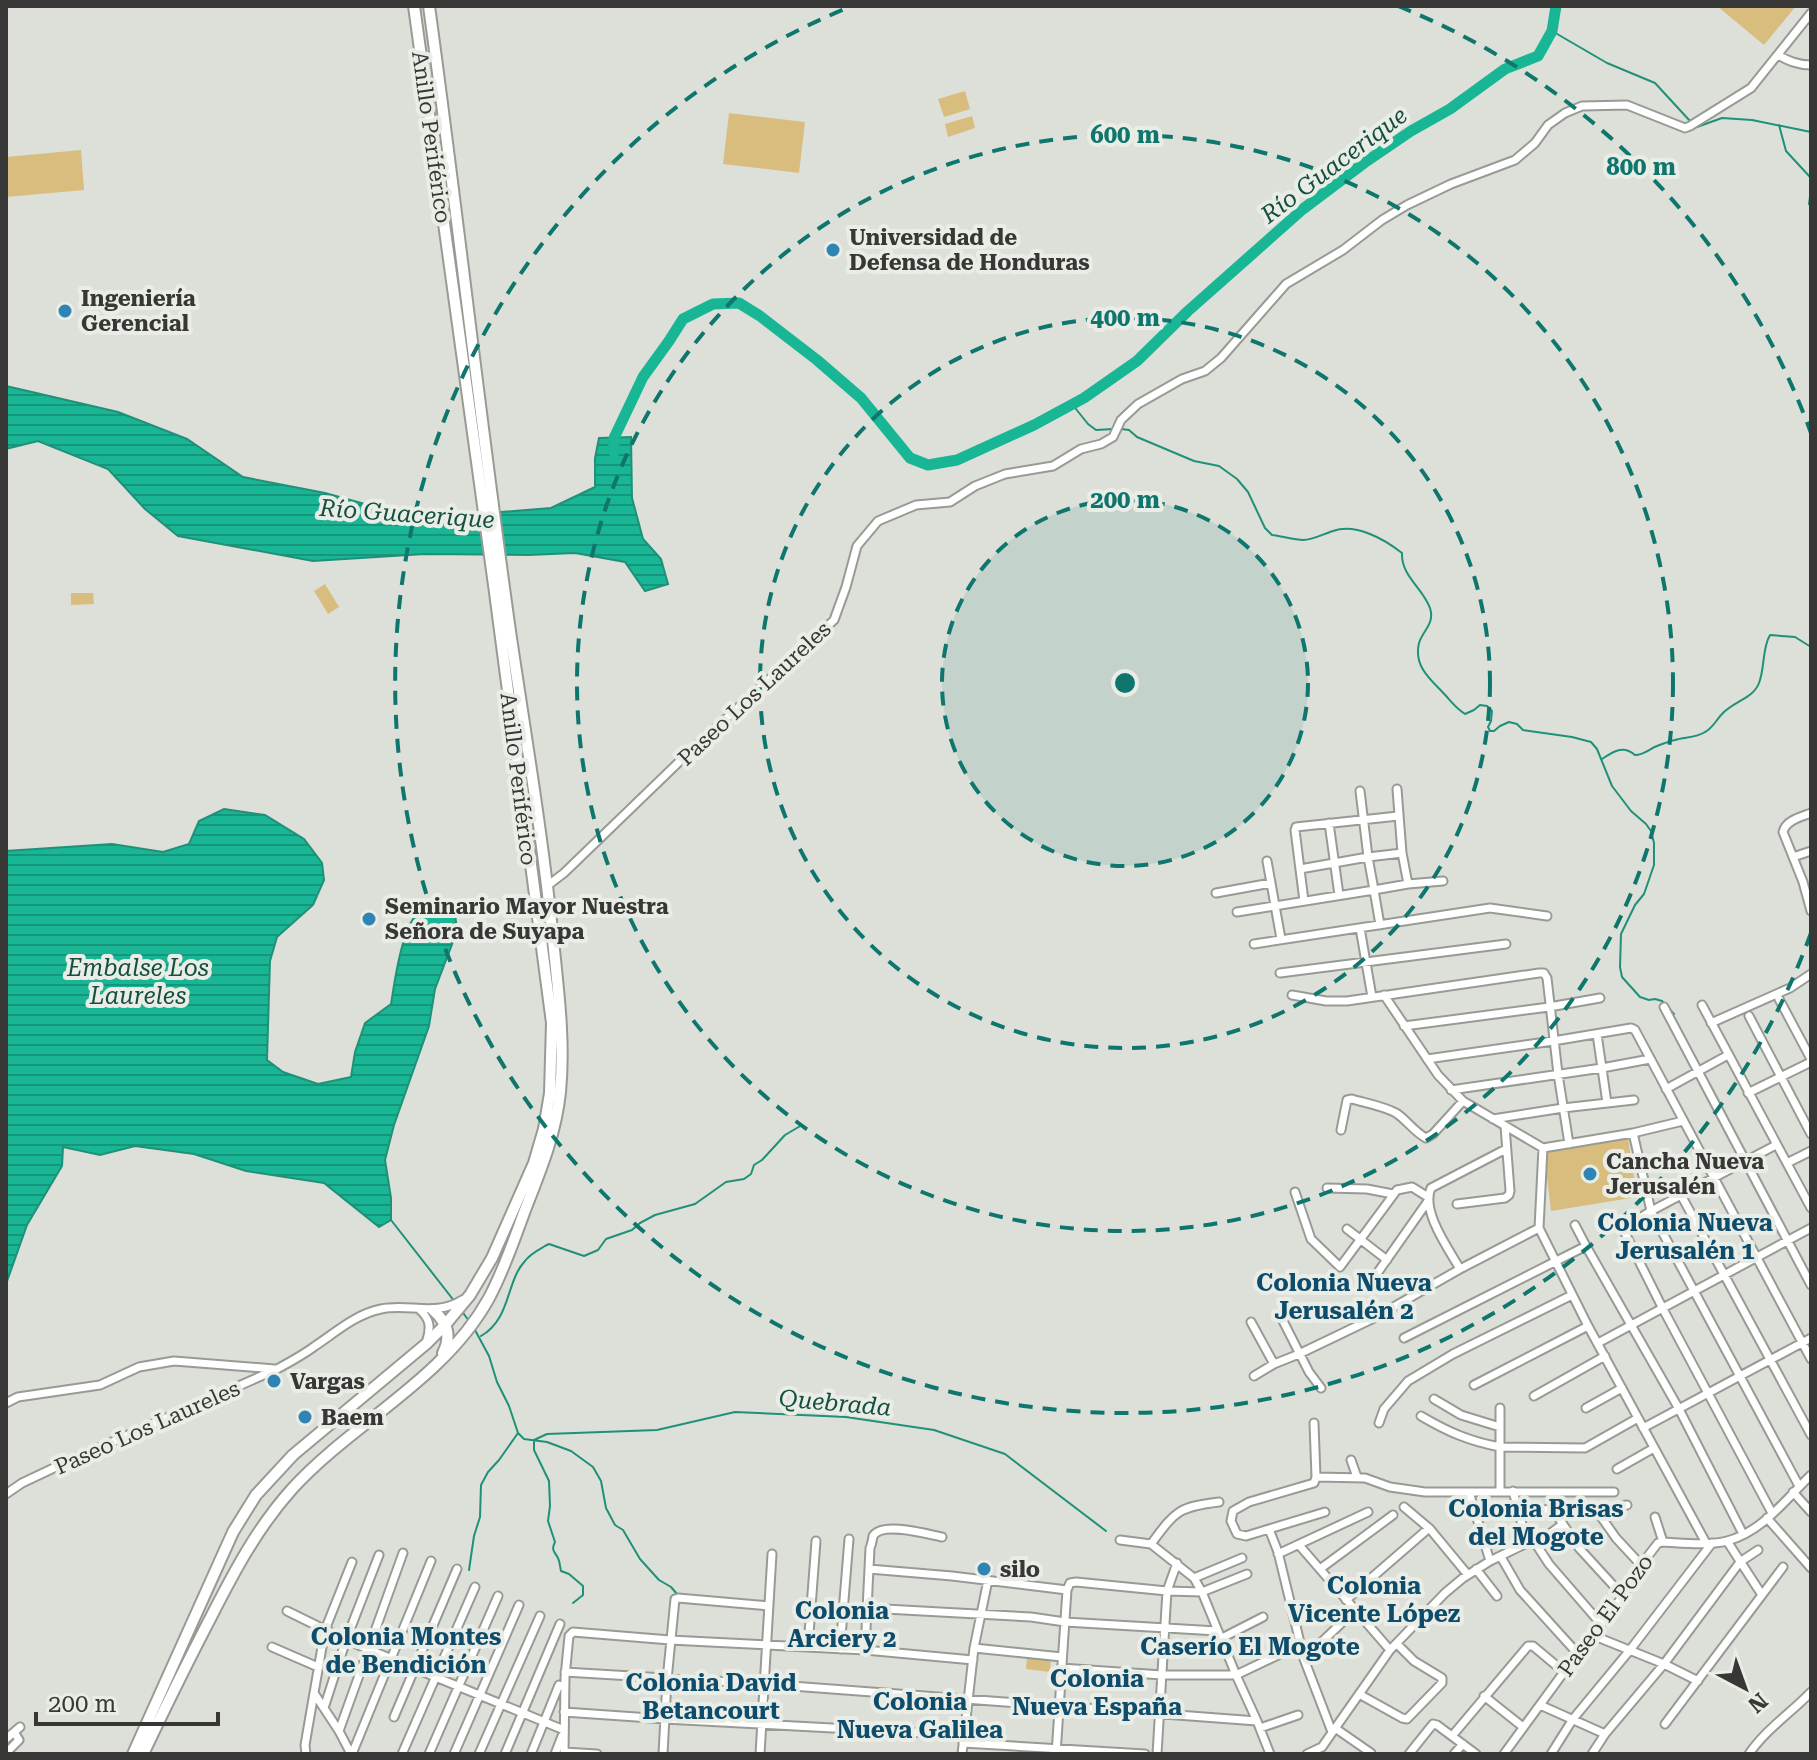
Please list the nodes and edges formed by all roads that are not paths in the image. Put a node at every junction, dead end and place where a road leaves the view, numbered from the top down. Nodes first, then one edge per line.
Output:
1 (414, 6) edge
2 (429, 6) edge
3 (1811, 13) edge
4 (1778, 55) junction
5 (1811, 65) edge
6 (483, 473) junction
7 (499, 584) junction
8 (1397, 789) dead end
9 (1360, 791) dead end
10 (1811, 813) edge
11 (1398, 816) junction
12 (1363, 820) junction
13 (1329, 823) junction
14 (1811, 851) edge
15 (1402, 853) junction
16 (1368, 857) junction
17 (1793, 857) junction
18 (1267, 861) dead end
19 (1334, 863) junction
20 (1300, 869) junction
21 (1443, 881) dead end
22 (1271, 883) junction
23 (1408, 884) junction
24 (547, 886) junction
25 (1374, 890) junction
26 (1216, 893) dead end
27 (1339, 895) junction
28 (1304, 901) junction
29 (1275, 905) junction
30 (1811, 911) edge
31 (1237, 912) dead end
32 (1547, 916) dead end
33 (1380, 925) junction
34 (1360, 928) junction
35 (1281, 939) junction
36 (1254, 944) dead end
37 (1506, 944) dead end
38 (1365, 962) junction
39 (1280, 973) dead end
40 (1811, 974) edge
41 (1292, 995) dead end
42 (1384, 995) junction
43 (1372, 997) junction
44 (1600, 998) dead end
45 (1779, 999) dead end
46 (1702, 1005) dead end
47 (1549, 1007) junction
48 (1664, 1007) dead end
49 (1749, 1016) dead end
50 (1711, 1023) junction
51 (1404, 1026) junction
52 (1597, 1034) junction
53 (1553, 1041) junction
54 (1728, 1055) junction
55 (1427, 1059) junction
56 (1650, 1059) junction
57 (1811, 1060) edge
58 (1602, 1068) junction
59 (1696, 1072) junction
60 (1558, 1074) junction
61 (1781, 1077) junction
62 (1666, 1089) junction
63 (1451, 1090) junction
64 (1748, 1093) junction
65 (1634, 1100) dead end
66 (1463, 1101) junction
67 (1607, 1103) junction
68 (1563, 1108) junction
69 (1493, 1119) junction
70 (1683, 1121) junction
71 (1505, 1126) junction
72 (1341, 1130) dead end
73 (1633, 1133) junction
74 (1811, 1134) edge
75 (1569, 1144) junction
76 (1776, 1145) junction
77 (1543, 1148) junction
78 (1506, 1149) junction
79 (1811, 1151) edge
80 (1745, 1162) junction
81 (1787, 1163) junction
82 (1713, 1179) junction
83 (1327, 1188) dead end
84 (1295, 1192) dead end
85 (1393, 1194) junction
86 (1681, 1195) junction
87 (1428, 1199) junction
88 (1457, 1204) dead end
89 (1811, 1208) edge
90 (1651, 1211) junction
91 (1575, 1225) dead end
92 (1539, 1228) junction
93 (1811, 1228) edge
94 (1347, 1229) dead end
95 (1360, 1240) junction
96 (1787, 1241) junction
97 (1586, 1246) junction
98 (1756, 1258) junction
99 (1387, 1260) junction
100 (1555, 1261) junction
101 (1460, 1269) junction
102 (1376, 1275) dead end
103 (1725, 1275) junction
104 (1811, 1285) edge
105 (1694, 1292) junction
106 (470, 1295) junction
107 (1572, 1295) junction
108 (417, 1308) junction
109 (1663, 1309) junction
110 (433, 1310) junction
111 (1281, 1317) dead end
112 (1251, 1322) dead end
113 (445, 1325) junction
114 (1588, 1326) junction
115 (1631, 1326) junction
116 (1404, 1338) dead end
117 (1811, 1338) edge
118 (1598, 1343) junction
119 (1802, 1343) junction
120 (426, 1344) junction
121 (1299, 1354) junction
122 (1605, 1356) junction
123 (1771, 1359) junction
124 (1811, 1359) edge
125 (439, 1362) junction
126 (1274, 1364) junction
127 (277, 1369) junction
128 (1254, 1376) dead end
129 (1740, 1376) junction
130 (1474, 1385) dead end
131 (1321, 1388) dead end
132 (1622, 1388) junction
133 (1708, 1393) junction
134 (1534, 1396) dead end
135 (1434, 1399) dead end
136 (6, 1403) edge
137 (1500, 1408) dead end
138 (1586, 1408) dead end
139 (1679, 1409) junction
140 (1421, 1416) dead end
141 (1638, 1418) junction
142 (1314, 1423) dead end
143 (1379, 1423) dead end
144 (1500, 1427) junction
145 (1643, 1428) junction
146 (322, 1429) junction
147 (1811, 1435) edge
148 (1500, 1447) junction
149 (1654, 1448) junction
150 (332, 1451) junction
151 (1351, 1460) dead end
152 (1617, 1469) dead end
153 (1811, 1475) edge
154 (1316, 1477) junction
155 (1357, 1477) junction
156 (1796, 1489) junction
157 (1513, 1491) junction
158 (1469, 1492) junction
159 (1500, 1492) junction
160 (1614, 1492) dead end
161 (6, 1494) edge
162 (1219, 1502) dead end
163 (1627, 1505) dead end
164 (1404, 1507) dead end
165 (1518, 1509) junction
166 (1554, 1511) junction
167 (1597, 1511) junction
168 (1325, 1512) dead end
169 (1368, 1512) dead end
170 (1811, 1512) edge
171 (1393, 1515) dead end
172 (1770, 1515) junction
173 (1655, 1517) dead end
174 (1563, 1524) junction
175 (1429, 1528) junction
176 (1269, 1529) junction
177 (1743, 1534) junction
178 (942, 1537) dead end
179 (849, 1539) dead end
180 (1120, 1540) dead end
181 (816, 1541) dead end
182 (1727, 1541) junction
183 (1663, 1542) junction
184 (1531, 1543) junction
185 (1709, 1543) junction
186 (1151, 1544) junction
187 (1299, 1545) junction
188 (1758, 1550) dead end
189 (403, 1553) dead end
190 (772, 1554) dead end
191 (1278, 1554) junction
192 (379, 1555) dead end
193 (1501, 1557) junction
194 (1242, 1558) dead end
195 (431, 1561) dead end
196 (1490, 1561) junction
197 (352, 1562) dead end
198 (1740, 1562) junction
199 (1177, 1563) junction
200 (1641, 1565) junction
201 (1783, 1567) dead end
202 (1811, 1568) edge
203 (457, 1569) dead end
204 (869, 1569) junction
205 (1320, 1569) junction
206 (1476, 1569) junction
207 (1247, 1574) dead end
208 (1468, 1575) junction
209 (1194, 1578) junction
210 (988, 1580) junction
211 (475, 1587) dead end
212 (1067, 1590) junction
213 (1167, 1591) junction
214 (1202, 1592) junction
215 (1762, 1595) junction
216 (498, 1596) dead end
217 (1497, 1596) dead end
218 (1623, 1596) junction
219 (1346, 1600) junction
220 (519, 1605) dead end
221 (769, 1606) junction
222 (867, 1608) junction
223 (1355, 1610) junction
224 (287, 1611) dead end
225 (981, 1614) junction
226 (540, 1616) dead end
227 (1263, 1617) dead end
228 (1065, 1622) junction
229 (560, 1624) dead end
230 (1601, 1624) junction
231 (1165, 1628) junction
232 (325, 1630) junction
233 (1218, 1635) junction
234 (1592, 1635) junction
235 (346, 1640) junction
236 (670, 1640) junction
237 (768, 1645) junction
238 (272, 1647) dead end
239 (808, 1647) junction
240 (1393, 1647) junction
241 (974, 1648) junction
242 (369, 1649) junction
243 (840, 1649) junction
244 (865, 1650) junction
245 (1630, 1650) junction
246 (1578, 1654) junction
247 (1278, 1655) dead end
248 (1062, 1657) junction
249 (391, 1658) junction
250 (1304, 1659) junction
251 (973, 1660) junction
252 (1664, 1664) junction
253 (318, 1667) junction
254 (1061, 1668) junction
255 (415, 1669) junction
256 (565, 1672) junction
257 (1564, 1672) junction
258 (1162, 1675) junction
259 (1236, 1675) junction
260 (435, 1677) junction
261 (667, 1680) junction
262 (1698, 1681) junction
263 (765, 1684) junction
264 (559, 1685) dead end
265 (457, 1686) junction
266 (1811, 1692) edge
267 (314, 1693) junction
268 (1359, 1694) junction
269 (479, 1695) junction
270 (1484, 1696) junction
271 (969, 1700) junction
272 (501, 1704) junction
273 (1540, 1705) junction
274 (1060, 1706) junction
275 (324, 1708) junction
276 (564, 1712) junction
277 (521, 1713) junction
278 (1159, 1714) junction
279 (1298, 1715) dead end
280 (394, 1717) dead end
281 (665, 1719) junction
282 (1573, 1719) junction
283 (545, 1722) junction
284 (762, 1724) junction
285 (1259, 1724) junction
286 (1665, 1724) dead end
287 (1523, 1727) junction
288 (564, 1730) junction
289 (1334, 1730) junction
290 (339, 1731) junction
291 (1605, 1734) junction
292 (1452, 1736) junction
293 (6, 1739) edge
294 (963, 1739) junction
295 (1463, 1744) junction
296 (1056, 1751) edge
297 (6, 1753) edge
298 (564, 1753) edge
299 (1371, 1753) edge
300 (133, 1754) edge
301 (143, 1754) edge
302 (306, 1754) edge
303 (351, 1754) edge
304 (402, 1754) edge
305 (429, 1754) edge
306 (454, 1754) edge
307 (479, 1754) edge
308 (505, 1754) edge
309 (531, 1754) edge
310 (555, 1754) edge
311 (597, 1754) edge
312 (663, 1754) edge
313 (760, 1754) edge
314 (962, 1754) edge
315 (1145, 1754) edge
316 (1157, 1754) edge
317 (1270, 1754) edge
318 (1307, 1754) edge
319 (1409, 1754) edge
320 (1454, 1754) edge
321 (1476, 1754) edge
322 (1504, 1754) edge
323 (1551, 1754) edge
324 (1592, 1754) edge
325 (1749, 1754) edge

1 - 6 highway, Anillo Periférico
2 - 6 highway, Anillo Periférico
3 - 4 street, Paseo Los Laureles
4 - 5 street
4 - 24 street, Paseo Los Laureles
6 - 7 highway, Anillo Periférico
7 - 24 highway, Anillo Periférico
7 - 106 highway, Anillo Periférico
8 - 11 street
9 - 12 street
10 - 17 street
11 - 12 street
11 - 15 street
12 - 13 street
12 - 16 street
13 - 19 street
13 - 20 street
14 - 17 street
15 - 16 street
15 - 23 street
16 - 19 street
16 - 25 street
17 - 30 street
18 - 22 street
19 - 20 street
19 - 27 street
20 - 28 street
21 - 23 street
22 - 26 street
22 - 29 street
23 - 25 street
24 - 125 highway, Anillo Periférico
25 - 27 street
25 - 33 street
27 - 28 street
28 - 29 street
29 - 31 street
29 - 35 street
32 - 33 street
33 - 34 street
34 - 35 street
34 - 38 street
35 - 36 street
37 - 38 street
38 - 39 street
38 - 43 street
40 - 50 street
41 - 43 street
42 - 43 street
42 - 47 street
42 - 51 street
44 - 47 street
45 - 57 street
46 - 50 street
47 - 51 street
47 - 53 street
48 - 59 street
49 - 61 street
50 - 54 street
51 - 55 street
52 - 53 street
52 - 56 street
52 - 58 street
53 - 55 street
53 - 60 street
54 - 59 street
54 - 64 street
55 - 63 street
56 - 58 street
56 - 62 street
57 - 61 street
58 - 60 street
58 - 67 street
59 - 62 street
59 - 80 street
60 - 63 street
60 - 68 street
61 - 64 street
61 - 74 street
62 - 70 street
63 - 66 street
64 - 76 street
65 - 67 street
66 - 69 street
66 - 72 street
67 - 68 street
68 - 69 street
68 - 75 street
69 - 71 street
70 - 73 street
70 - 82 street
71 - 77 street
71 - 78 street
73 - 75 street
73 - 90 street
75 - 77 street
76 - 80 street
76 - 81 street
77 - 92 street
78 - 87 street
78 - 88 street
79 - 81 street
80 - 82 street
80 - 96 street
81 - 89 street
82 - 86 street
82 - 98 street
83 - 85 street
84 - 95 street
85 - 87 street
85 - 95 street
86 - 90 street
86 - 103 street
87 - 99 street
87 - 101 street
90 - 105 street
90 - 109 street
91 - 97 street
92 - 100 street
92 - 101 street
93 - 96 street
94 - 95 street
95 - 99 street
96 - 98 street
96 - 104 street
97 - 100 street
97 - 115 street
98 - 103 street
98 - 119 street
99 - 102 street
100 - 107 street
100 - 116 street
101 - 121 street
103 - 105 street
103 - 123 street
105 - 109 street
105 - 129 street
106 - 110 street, Paseo Los Laureles
106 - 113 highway, Anillo Periférico
107 - 114 street
107 - 143 street
108 - 110 street, Paseo Los Laureles
108 - 120 street
108 - 127 street, Paseo Los Laureles
109 - 115 street
109 - 133 street
110 - 113 highway
111 - 121 street
112 - 126 street
113 - 120 highway, Anillo Periférico
113 - 125 highway
114 - 118 street
114 - 130 street
115 - 118 street
115 - 139 street
117 - 119 street
118 - 122 street
119 - 123 street
119 - 124 street
120 - 146 highway, Anillo Periférico
121 - 126 street
121 - 131 street
122 - 132 street
122 - 134 street
123 - 129 street
123 - 147 street
125 - 150 highway, Anillo Periférico
126 - 128 street
127 - 136 street
127 - 161 street, Paseo Los Laureles
129 - 133 street
129 - 156 street
132 - 138 street
132 - 141 street
133 - 139 street
133 - 172 street
135 - 144 street
137 - 144 street
139 - 145 street
139 - 177 street
140 - 148 street
141 - 145 street
141 - 148 street
142 - 154 street
144 - 148 street
145 - 149 street
146 - 150 highway
146 - 300 highway, Anillo Periférico
148 - 159 street
149 - 152 street
149 - 185 street
150 - 301 highway, Anillo Periférico
151 - 155 street
153 - 156 street, Paseo El Pozo
154 - 155 street
154 - 176 street
155 - 158 street
156 - 170 street
156 - 172 street, Paseo El Pozo
157 - 159 street
157 - 160 street
157 - 165 street
158 - 159 street
158 - 196 street
162 - 186 street
163 - 167 street
164 - 175 street
165 - 166 street
165 - 184 street
166 - 167 street
166 - 174 street
167 - 200 street
168 - 176 street
169 - 187 street
171 - 205 street
172 - 177 street, Paseo El Pozo
172 - 202 street
173 - 183 street
174 - 184 street
174 - 218 street
175 - 208 street
175 - 219 street
176 - 191 street
177 - 182 street, Paseo El Pozo
178 - 204 street
179 - 243 street
180 - 186 street
181 - 239 street
182 - 185 street, Paseo El Pozo
182 - 198 street
183 - 185 street, Paseo El Pozo
183 - 200 street, Paseo El Pozo
184 - 193 street
184 - 230 street
185 - 245 street
186 - 199 street
187 - 191 street
187 - 205 street
188 - 198 street
189 - 242 street
190 - 221 street
191 - 250 street
192 - 235 street
193 - 196 street
193 - 246 street
194 - 209 street
195 - 249 street
196 - 206 street
197 - 232 street
198 - 215 street
198 - 252 street
199 - 209 street
199 - 213 street
200 - 218 street, Paseo El Pozo
201 - 215 street
203 - 255 street
204 - 210 street
204 - 222 street
205 - 219 street
206 - 208 street
206 - 217 street
207 - 214 street
208 - 240 street
209 - 214 street
210 - 212 street
210 - 225 street
211 - 260 street
212 - 213 street
212 - 228 street
213 - 214 street
213 - 231 street
214 - 233 street
215 - 262 street
216 - 265 street
218 - 230 street, Paseo El Pozo
219 - 223 street
220 - 269 street
221 - 236 street
221 - 237 street
222 - 225 street
222 - 244 street
223 - 240 street
223 - 250 street
224 - 232 street
225 - 228 street
225 - 241 street
226 - 272 street
227 - 233 street
228 - 231 street
228 - 248 street
229 - 277 street
230 - 234 street, Paseo El Pozo
231 - 233 street
231 - 258 street
232 - 235 street
232 - 253 street
233 - 259 street
234 - 245 street
234 - 246 street, Paseo El Pozo
235 - 242 street
235 - 275 street
236 - 237 street
236 - 256 street
236 - 261 street
237 - 239 street
237 - 263 street
238 - 253 street
239 - 243 street
240 - 268 street
240 - 268 street
241 - 248 street
241 - 251 street
242 - 249 street
242 - 290 street
243 - 244 street
244 - 251 street
245 - 252 street
245 - 282 street
246 - 257 street, Paseo El Pozo
247 - 259 street
248 - 254 street
249 - 255 street
249 - 303 street
250 - 289 street
251 - 271 street
252 - 262 street
252 - 291 street
253 - 267 street
254 - 258 street
254 - 274 street
255 - 260 street
255 - 280 street
256 - 261 street
256 - 276 street
257 - 270 street
257 - 273 street, Paseo El Pozo
258 - 259 street
258 - 278 street
259 - 285 street
260 - 265 street
260 - 304 street
261 - 263 street
261 - 281 street
262 - 286 street
263 - 271 street
263 - 284 street
264 - 283 street
265 - 269 street
265 - 305 street
266 - 325 street
267 - 275 street
267 - 302 street
268 - 289 street
269 - 272 street
269 - 306 street
270 - 287 street
270 - 292 street
271 - 274 street
271 - 294 street
272 - 277 street
272 - 307 street
273 - 282 street
273 - 287 street, Paseo El Pozo
274 - 278 street
274 - 296 street
275 - 290 street
276 - 281 street
276 - 288 street
277 - 283 street
277 - 308 street
278 - 285 street
278 - 316 street
279 - 285 street
281 - 284 street
281 - 312 street
282 - 291 street
282 - 323 street
283 - 288 street
283 - 309 street
284 - 294 street
284 - 313 street
285 - 317 street
287 - 322 street, Paseo El Pozo
288 - 298 street
288 - 310 street
289 - 299 street
289 - 318 street
290 - 303 street
291 - 324 street
292 - 295 street
292 - 319 street
293 - 297 street
294 - 296 street
294 - 314 street
295 - 320 street
295 - 321 street
296 - 315 street
298 - 311 street

